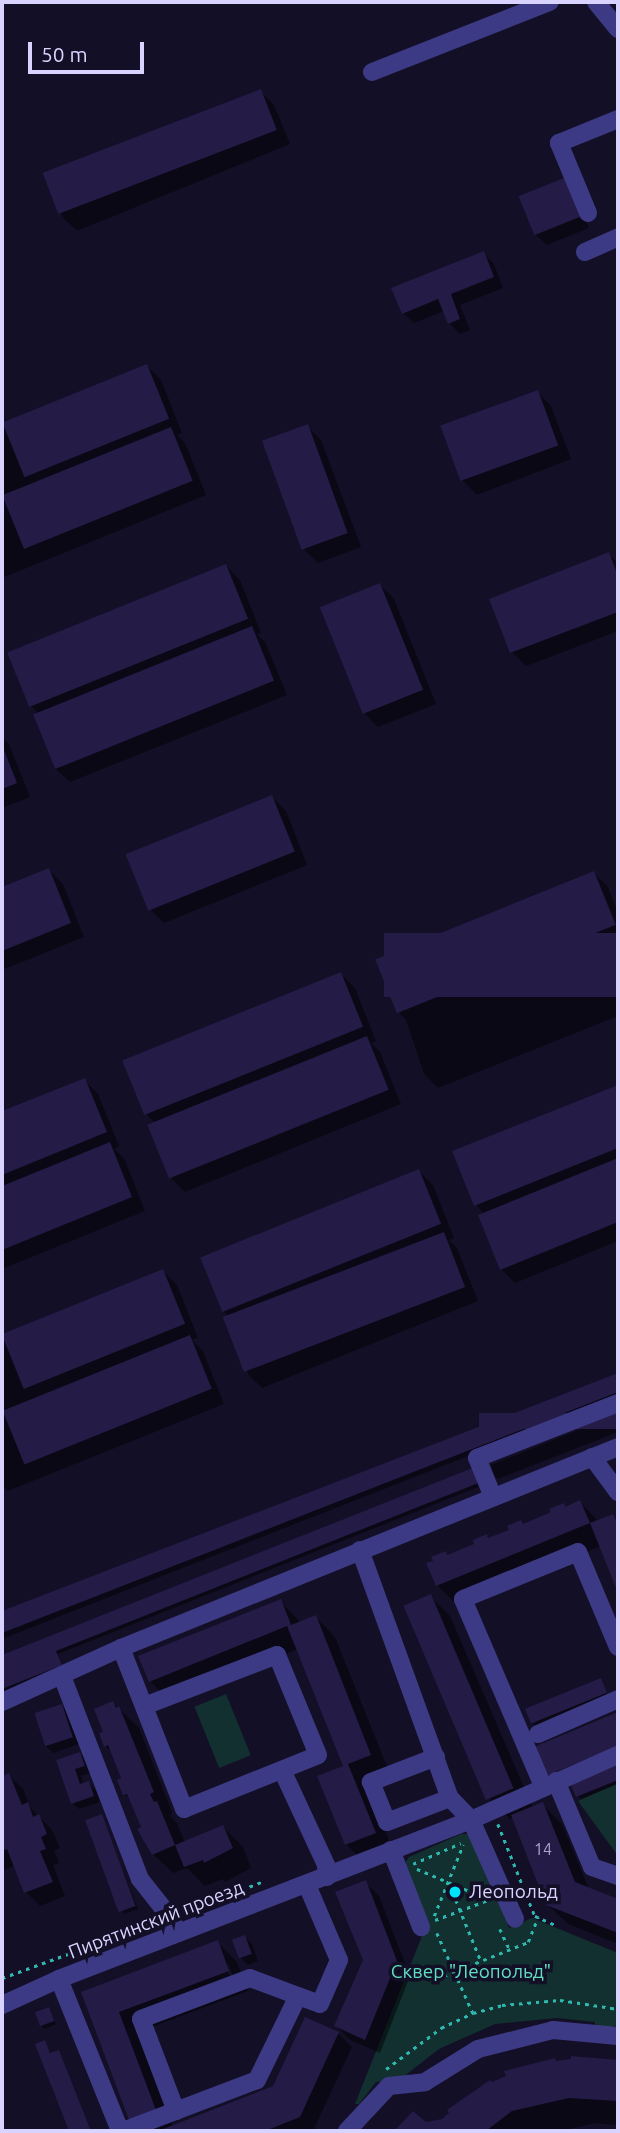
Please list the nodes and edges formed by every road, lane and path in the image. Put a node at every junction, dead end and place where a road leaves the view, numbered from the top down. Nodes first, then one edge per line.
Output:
1 (550, 2) edge
2 (596, 2) edge
3 (618, 29) edge
4 (372, 72) dead end
5 (618, 119) edge
6 (588, 213) dead end
7 (618, 237) edge
8 (584, 252) dead end
9 (618, 1402) edge
10 (618, 1447) edge
11 (592, 1457) junction
12 (618, 1492) edge
13 (493, 1497) junction
14 (360, 1550) junction
15 (618, 1647) edge
16 (121, 1648) junction
17 (62, 1676) junction
18 (618, 1699) edge
19 (2, 1702) edge
20 (144, 1706) junction
21 (538, 1734) dead end
22 (618, 1755) edge
23 (436, 1757) junction
24 (282, 1770) junction
25 (549, 1784) junction
26 (450, 1798) junction
27 (495, 1818) dead end
28 (471, 1820) junction
29 (391, 1850) junction
30 (410, 1865) junction
31 (618, 1876) edge
32 (327, 1877) junction
33 (414, 1877) dead end
34 (448, 1882) junction
35 (307, 1885) junction
36 (456, 1900) dead end
37 (460, 1910) junction
38 (538, 1917) junction
39 (514, 1919) dead end
40 (427, 1920) junction
41 (555, 1925) dead end
42 (178, 1934) junction
43 (481, 1961) junction
44 (455, 1971) junction
45 (424, 1973) dead end
46 (59, 1979) junction
47 (298, 1996) junction
48 (2, 2004) edge
49 (618, 2009) edge
50 (473, 2013) junction
51 (618, 2036) edge
52 (383, 2072) dead end
53 (176, 2111) junction
54 (121, 2131) edge
55 (347, 2131) edge

1 - 4 street
2 - 3 street
5 - 6 street
7 - 8 street
9 - 13 street
10 - 11 street
11 - 12 street
11 - 13 street
13 - 14 street
14 - 16 street
14 - 23 street
15 - 25 street
16 - 17 street
16 - 20 street
17 - 19 street
17 - 42 street
18 - 21 street
20 - 24 street
20 - 24 street
22 - 25 street, Пирятинский проезд
23 - 26 street
23 - 26 street
24 - 32 street
25 - 28 street, Пирятинский проезд
25 - 31 street
26 - 28 street
27 - 38 path
28 - 29 street, Пирятинский проезд
28 - 39 street
29 - 32 street, Пирятинский проезд
29 - 40 street
30 - 33 path
30 - 34 path
30 - 34 path
32 - 35 street, Пирятинский проезд
34 - 37 path
34 - 40 path
35 - 42 street, Пирятинский проезд
35 - 47 street
36 - 37 path
37 - 40 path
37 - 43 path
38 - 41 path
38 - 43 path
40 - 44 path
42 - 46 street, Пирятинский проезд
43 - 44 path
44 - 45 path
44 - 50 path
46 - 48 street, Пирятинский проезд
46 - 54 street
47 - 53 street
47 - 53 street
49 - 50 path
50 - 52 path
51 - 55 street
53 - 54 street

